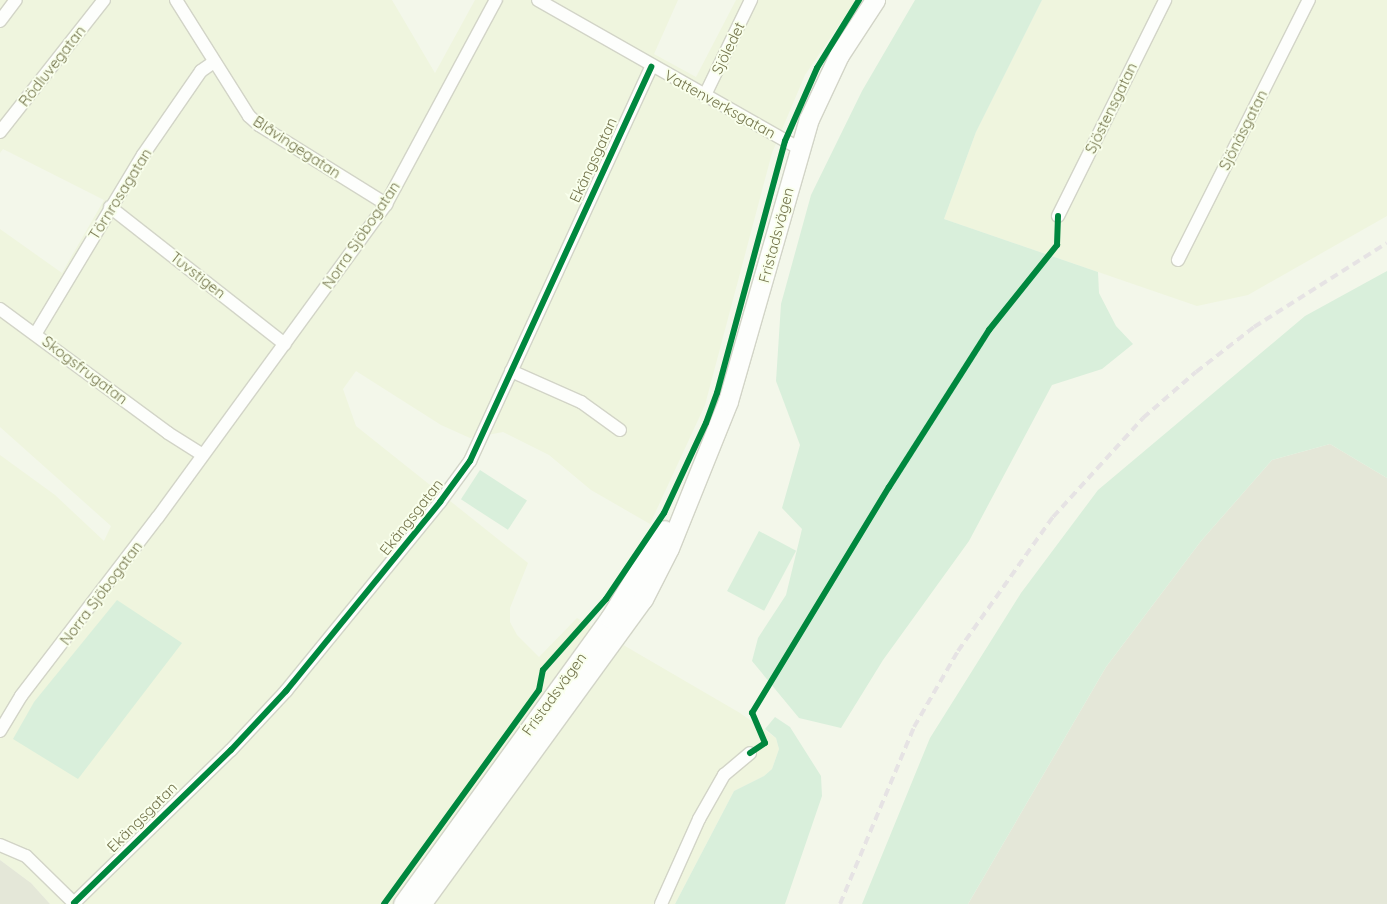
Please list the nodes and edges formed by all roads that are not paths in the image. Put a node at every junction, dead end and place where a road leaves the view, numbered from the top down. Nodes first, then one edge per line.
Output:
1 (16, 0) edge
2 (104, 0) edge
3 (176, 0) edge
4 (496, 0) edge
5 (538, 0) edge
6 (751, 0) edge
7 (875, 0) edge
8 (1165, 0) edge
9 (1309, 0) edge
10 (0, 21) edge
11 (214, 62) junction
12 (651, 67) junction
13 (705, 95) junction
14 (0, 132) edge
15 (799, 148) junction
16 (386, 204) junction
17 (110, 207) junction
18 (1058, 216) dead end
19 (1178, 260) dead end
20 (0, 309) edge
21 (36, 333) junction
22 (285, 344) junction
23 (511, 371) junction
24 (620, 430) dead end
25 (204, 454) junction
26 (696, 479) junction
27 (0, 731) edge
28 (750, 753) dead end
29 (0, 845) edge
30 (74, 904) edge
31 (403, 904) edge
32 (421, 904) edge
33 (661, 904) edge

1 - 10 street
2 - 14 street, Rödluvegatan
3 - 11 street, Blåvingegatan
4 - 16 street, Norra Sjöbogatan
5 - 12 street, Vattenverksgatan
6 - 13 street, Sjöledet
7 - 15 street, Fristadsvägen
8 - 18 street, Sjöstensgatan
9 - 19 street, Sjönäsgatan
11 - 16 street, Blåvingegatan
11 - 17 street, Törnrosagatan
12 - 13 street, Vattenverksgatan
12 - 23 street, Ekängsgatan
13 - 15 street, Vattenverksgatan
15 - 26 street, Fristadsvägen
16 - 22 street, Norra Sjöbogatan
17 - 21 street, Törnrosagatan
17 - 22 street, Tuvstigen
20 - 21 street, Skogsfrugatan
21 - 25 street, Skogsfrugatan
22 - 25 street, Norra Sjöbogatan
23 - 24 street
23 - 30 street, Ekängsgatan
25 - 27 street, Norra Sjöbogatan
26 - 31 street, Fristadsvägen
26 - 32 street, Fristadsvägen
28 - 33 street
29 - 30 street

